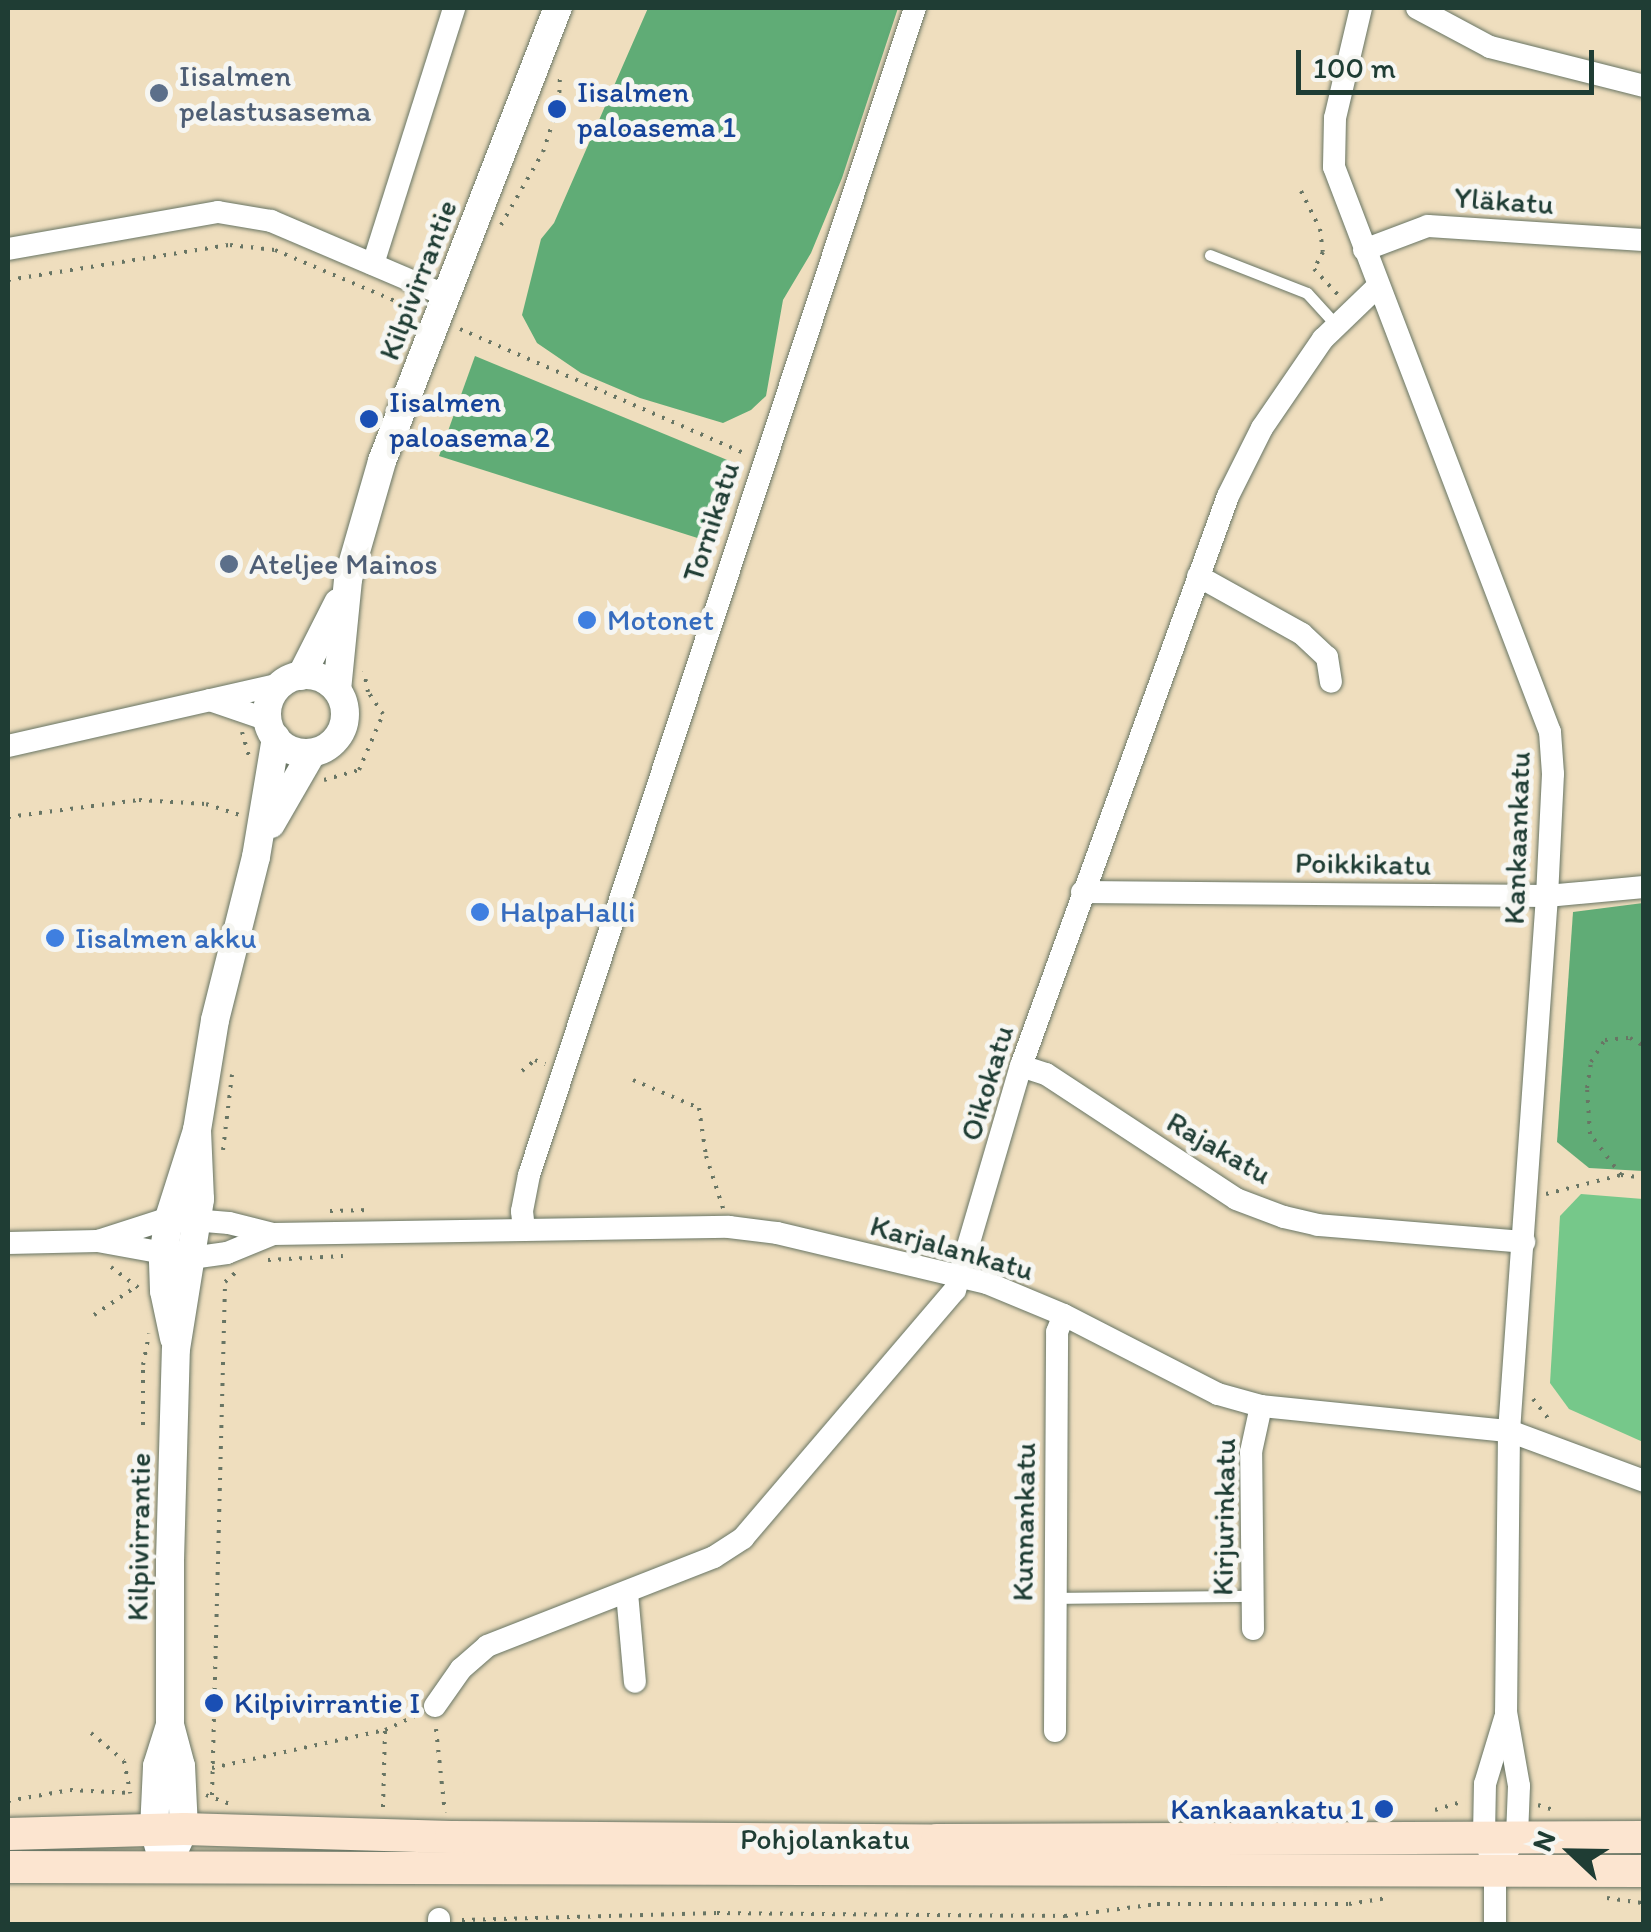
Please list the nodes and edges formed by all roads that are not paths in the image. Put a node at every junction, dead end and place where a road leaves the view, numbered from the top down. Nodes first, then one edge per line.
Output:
1 (454, 8) edge
2 (915, 8) edge
3 (1361, 8) edge
4 (1416, 8) edge
5 (551, 10) edge
6 (1644, 86) edge
7 (1644, 240) edge
8 (8, 249) edge
9 (1364, 250) junction
10 (1210, 255) dead end
11 (373, 264) junction
12 (1378, 286) junction
13 (442, 308) junction
14 (1345, 318) junction
15 (1198, 576) junction
16 (348, 579) junction
17 (292, 680) junction
18 (1331, 682) dead end
19 (337, 690) junction
20 (207, 698) junction
21 (272, 729) junction
22 (8, 746) edge
23 (312, 753) junction
24 (256, 857) junction
25 (1644, 888) edge
26 (1082, 892) junction
27 (1547, 896) junction
28 (1021, 1066) junction
29 (183, 1218) junction
30 (524, 1230) junction
31 (272, 1234) junction
32 (1524, 1242) junction
33 (8, 1243) edge
34 (100, 1252) junction
35 (177, 1257) junction
36 (962, 1275) junction
37 (1064, 1315) junction
38 (1261, 1406) junction
39 (1509, 1431) junction
40 (1644, 1481) edge
41 (627, 1592) junction
42 (1252, 1596) junction
43 (1053, 1598) junction
44 (1253, 1629) dead end
45 (635, 1682) dead end
46 (435, 1706) road end
47 (1506, 1712) junction
48 (1054, 1732) dead end
49 (169, 1830) junction
50 (8, 1834) edge
51 (1484, 1835) junction
52 (1517, 1836) junction
53 (1644, 1836) edge
54 (167, 1866) junction
55 (8, 1867) edge
56 (1495, 1870) junction
57 (1644, 1871) edge
58 (1495, 1924) edge

1 - 11 street
2 - 30 street, Tornikatu
3 - 9 street, Kankaankatu
4 - 6 street
5 - 13 street, Kilpivirrantie
7 - 9 street, Yläkatu
8 - 11 street
9 - 12 street, Kankaankatu
10 - 14 lane
11 - 13 street
12 - 14 street, Oikokatu
12 - 27 street, Kankaankatu
13 - 16 street, Kilpivirrantie
14 - 15 street, Oikokatu
15 - 18 street
15 - 26 street, Oikokatu
16 - 17 street, Kilpivirrantie
16 - 19 street, Kilpivirrantie
17 - 19 street
17 - 20 street
17 - 21 street
19 - 23 street
20 - 21 street
20 - 22 street
21 - 23 street
21 - 24 street, Kilpivirrantie
23 - 24 street, Kilpivirrantie
24 - 29 street, Kilpivirrantie
25 - 27 street, Poikkikatu
26 - 27 street, Poikkikatu
26 - 28 street, Oikokatu
27 - 32 street, Kankaankatu
28 - 32 street, Rajakatu
28 - 36 street, Oikokatu
29 - 31 street, Karjalankatu
29 - 34 street
29 - 35 street, Kilpivirrantie
30 - 31 street, Karjalankatu
30 - 36 street, Karjalankatu
31 - 35 street, Karjalankatu
32 - 39 street, Kankaankatu
33 - 34 street
34 - 35 street
35 - 49 street, Kilpivirrantie
36 - 37 street, Karjalankatu
36 - 41 street, Oikokatu
37 - 38 street, Karjalankatu
37 - 43 street, Kunnankatu
38 - 39 street, Karjalankatu
38 - 42 street, Kirjurinkatu
39 - 40 street, Karjalankatu
39 - 47 street, Kankaankatu
41 - 45 street
41 - 46 street, Oikokatu
42 - 43 lane
42 - 44 street, Kirjurinkatu
43 - 48 street, Kunnankatu
47 - 51 street, Kankaankatu
47 - 52 street, Kankaankatu
49 - 50 main road, Pohjolankatu
49 - 51 main road, Pohjolankatu
49 - 54 street, Kilpivirrantie
51 - 52 main road, Pohjolankatu
51 - 56 street, Kankaankatu
52 - 53 main road, Pohjolankatu
52 - 56 street, Kankaankatu
54 - 55 main road, Pohjolankatu
54 - 56 main road, Pohjolankatu
56 - 57 main road, Pohjolankatu
56 - 58 street

